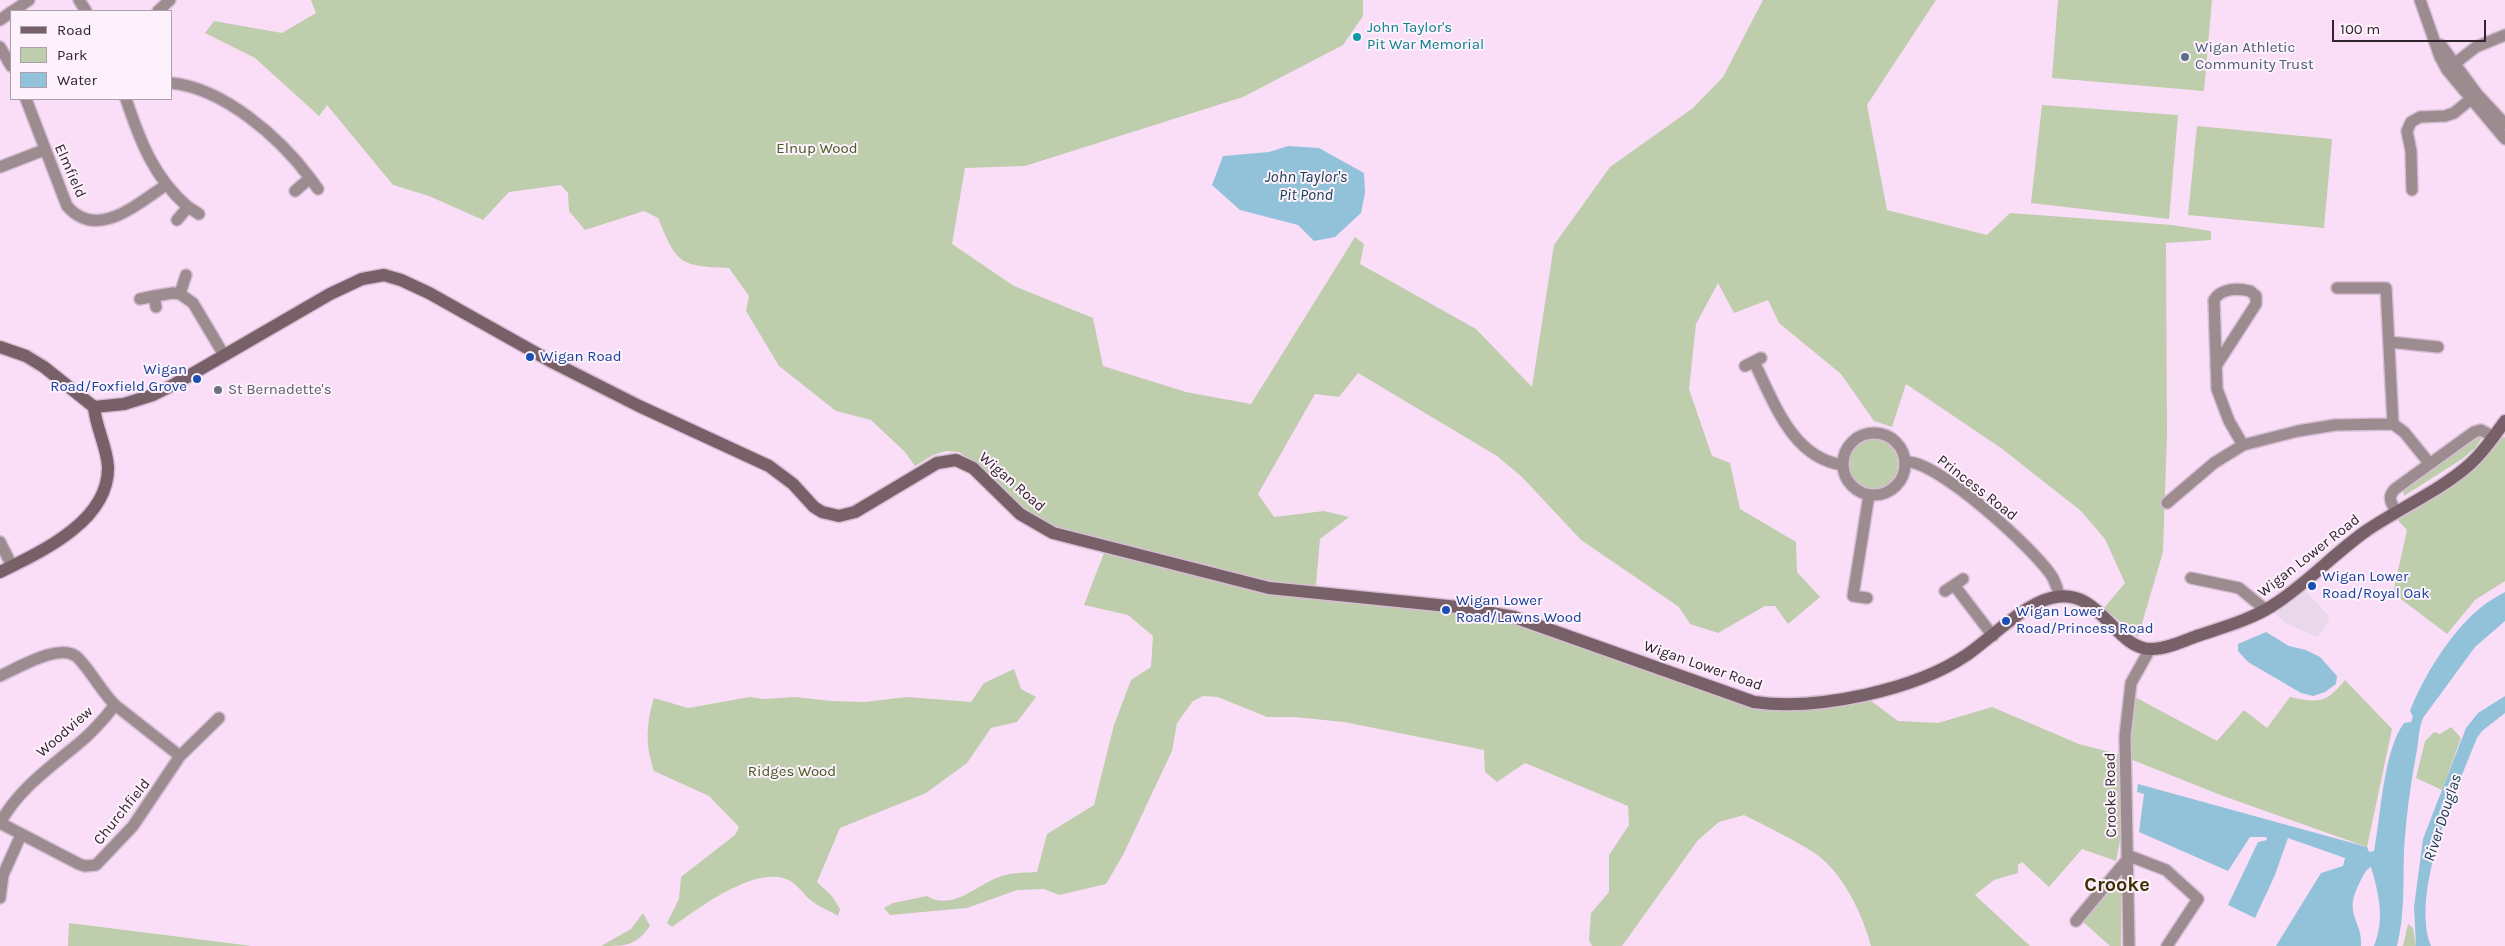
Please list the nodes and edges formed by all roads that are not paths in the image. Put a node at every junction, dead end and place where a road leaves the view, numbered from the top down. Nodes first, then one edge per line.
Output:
1 (29, 0) edge
2 (170, 0) edge
3 (2420, 0) edge
4 (15, 10) edge
5 (159, 10) edge
6 (2505, 35) edge
7 (0, 47) edge
8 (10, 64) edge
9 (2450, 67) junction
10 (172, 84) edge
11 (2474, 97) junction
12 (26, 100) edge
13 (126, 100) edge
14 (2505, 124) edge
15 (2505, 139) edge
16 (44, 150) junction
17 (0, 167) edge
18 (310, 178) junction
19 (166, 185) junction
20 (318, 190) dead end
21 (2412, 190) dead end
22 (295, 191) dead end
23 (188, 208) junction
24 (198, 214) dead end
25 (177, 220) dead end
26 (186, 275) dead end
27 (2337, 288) dead end
28 (180, 294) junction
29 (140, 299) dead end
30 (2389, 342) junction
31 (0, 347) edge
32 (2438, 347) dead end
33 (224, 355) junction
34 (1753, 362) dead end
35 (2216, 366) junction
36 (94, 407) junction
37 (2505, 421) edge
38 (2393, 424) junction
39 (2494, 437) junction
40 (2243, 445) junction
41 (1905, 462) junction
42 (2430, 464) junction
43 (1843, 465) junction
44 (1869, 495) junction
45 (2167, 503) dead end
46 (2396, 511) junction
47 (0, 542) edge
48 (12, 566) junction
49 (0, 572) edge
50 (2191, 578) dead end
51 (1954, 585) dead end
52 (1290, 592) joint
53 (2059, 596) junction
54 (1867, 598) dead end
55 (2266, 610) junction
56 (1993, 636) junction
57 (2150, 649) junction
58 (0, 676) edge
59 (116, 705) junction
60 (219, 718) dead end
61 (180, 756) junction
62 (0, 823) edge
63 (21, 835) junction
64 (2127, 858) junction
65 (0, 898) edge
66 (2076, 921) dead end
67 (2129, 946) edge
68 (2167, 946) edge

1 - 4 street
2 - 5 street
3 - 9 street
6 - 9 street
7 - 8 street
9 - 11 street
10 - 18 street
11 - 14 street
11 - 15 street
11 - 21 street
12 - 16 street, Elmfield
13 - 19 street
16 - 17 street
16 - 19 street, Elmfield
18 - 20 street
18 - 22 street
19 - 23 street
23 - 24 street
23 - 25 street
26 - 28 street
27 - 30 street
28 - 29 street
28 - 33 street
30 - 32 street
30 - 38 street
31 - 36 main road
33 - 36 main road, Wigan Road
33 - 52 main road, Wigan Road
34 - 43 street
35 - 35 street
35 - 40 street
36 - 48 main road
37 - 39 main road, Wigan Lower Road
38 - 40 street
38 - 42 street
39 - 42 street
39 - 46 main road, Wigan Lower Road
40 - 45 street
41 - 43 street
41 - 44 street
41 - 53 street, Princess Road
42 - 46 street
43 - 44 street
44 - 54 street
46 - 55 main road, Wigan Lower Road
47 - 48 street
48 - 49 main road
50 - 55 street
51 - 56 street
52 - 56 main road, Wigan Lower Road
53 - 56 main road, Wigan Lower Road
53 - 57 main road
55 - 57 main road, Wigan Lower Road
57 - 64 street, Crooke Road
58 - 59 street, Woodview
59 - 61 street
59 - 62 street, Woodview
60 - 61 street, Churchfield
61 - 63 street, Churchfield
62 - 63 street, Churchfield
63 - 65 street
64 - 66 street
64 - 67 street, Crooke Road
64 - 68 street

